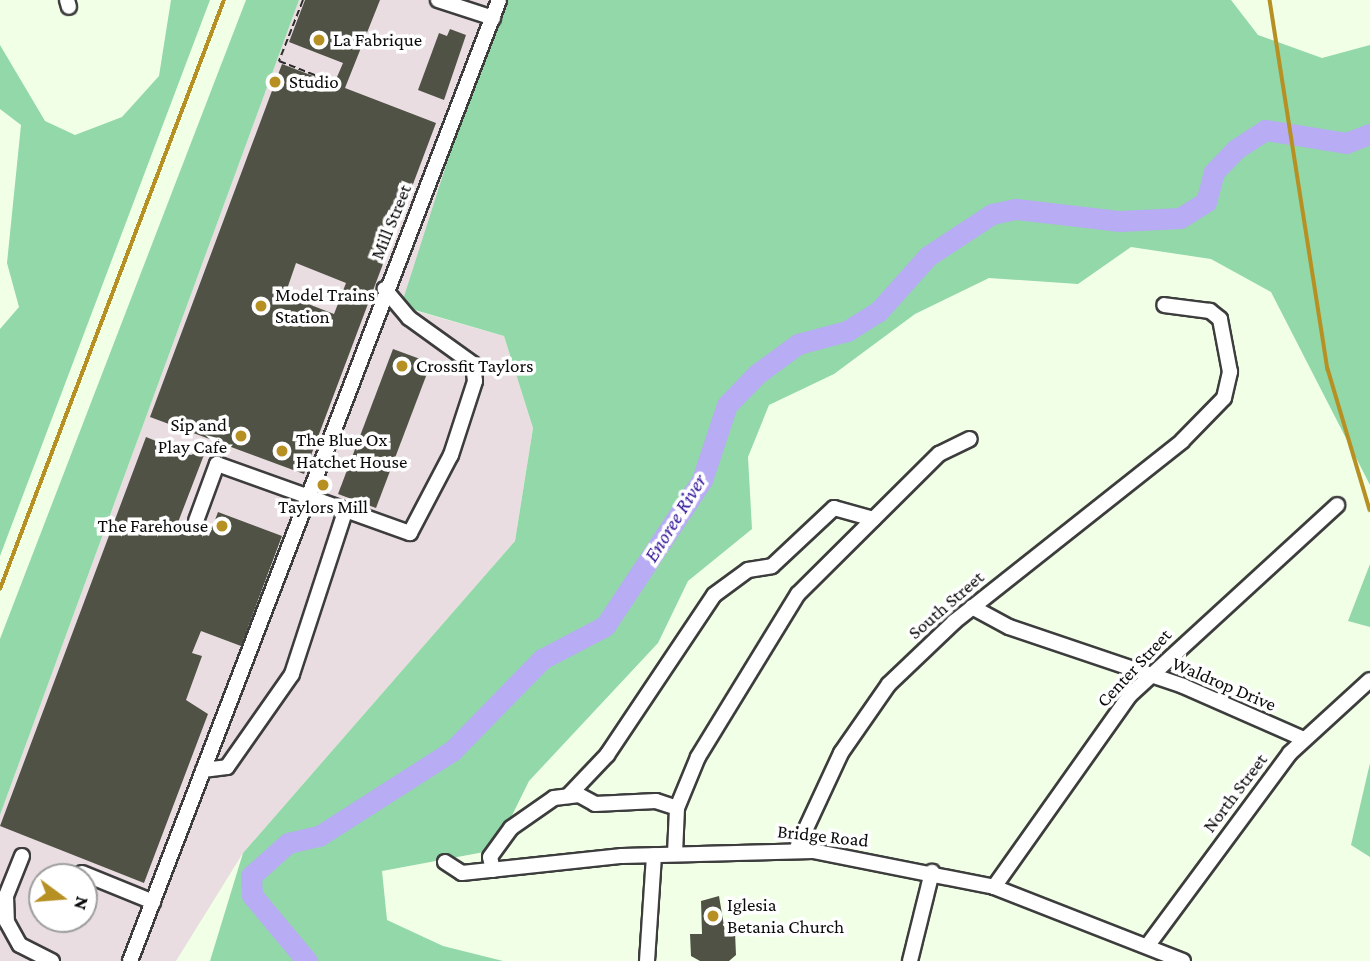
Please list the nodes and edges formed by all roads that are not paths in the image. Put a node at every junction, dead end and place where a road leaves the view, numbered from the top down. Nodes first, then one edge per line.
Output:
1 (438, 0) edge
2 (499, 0) edge
3 (493, 18) junction
4 (385, 289) junction
5 (1164, 305) dead end
6 (970, 439) dead end
7 (305, 499) junction
8 (1337, 505) dead end
9 (345, 512) junction
10 (874, 519) junction
11 (196, 521) dead end
12 (972, 607) junction
13 (1150, 674) junction
14 (1370, 680) edge
15 (1304, 739) junction
16 (203, 770) junction
17 (568, 796) junction
18 (677, 808) junction
19 (796, 850) junction
20 (675, 854) junction
21 (654, 855) junction
22 (22, 856) dead end
23 (445, 862) dead end
24 (493, 870) junction
25 (932, 872) junction
26 (98, 880) edge
27 (994, 887) junction
28 (153, 902) junction
29 (1148, 945) junction
30 (52, 961) edge
31 (130, 961) edge
32 (647, 961) edge
33 (910, 961) edge
34 (1183, 961) edge

1 - 3 street
2 - 3 street, Mill Street
3 - 4 street, Mill Street
4 - 7 street, Mill Street
4 - 9 street
5 - 12 street, South Street
6 - 10 street
7 - 9 street
7 - 11 street
7 - 16 street, Mill Street
8 - 13 street, Center Street
9 - 16 street
10 - 17 street
10 - 18 street
12 - 13 street, Waldrop Drive
12 - 19 street, South Street
13 - 15 street, Waldrop Drive
13 - 27 street, Center Street
14 - 15 street, North Street
15 - 29 street, North Street
16 - 28 street, Mill Street
17 - 18 street
17 - 24 street
18 - 20 street
19 - 20 street, Bridge Road
19 - 25 street, Bridge Road
20 - 21 street, Bridge Road
21 - 24 street, Bridge Road
21 - 32 street
22 - 30 street
23 - 24 street, Bridge Road
25 - 27 street, Bridge Road
25 - 33 street
26 - 28 street
27 - 29 street, Bridge Road
28 - 31 street, Mill Street
29 - 34 street, Bridge Road

